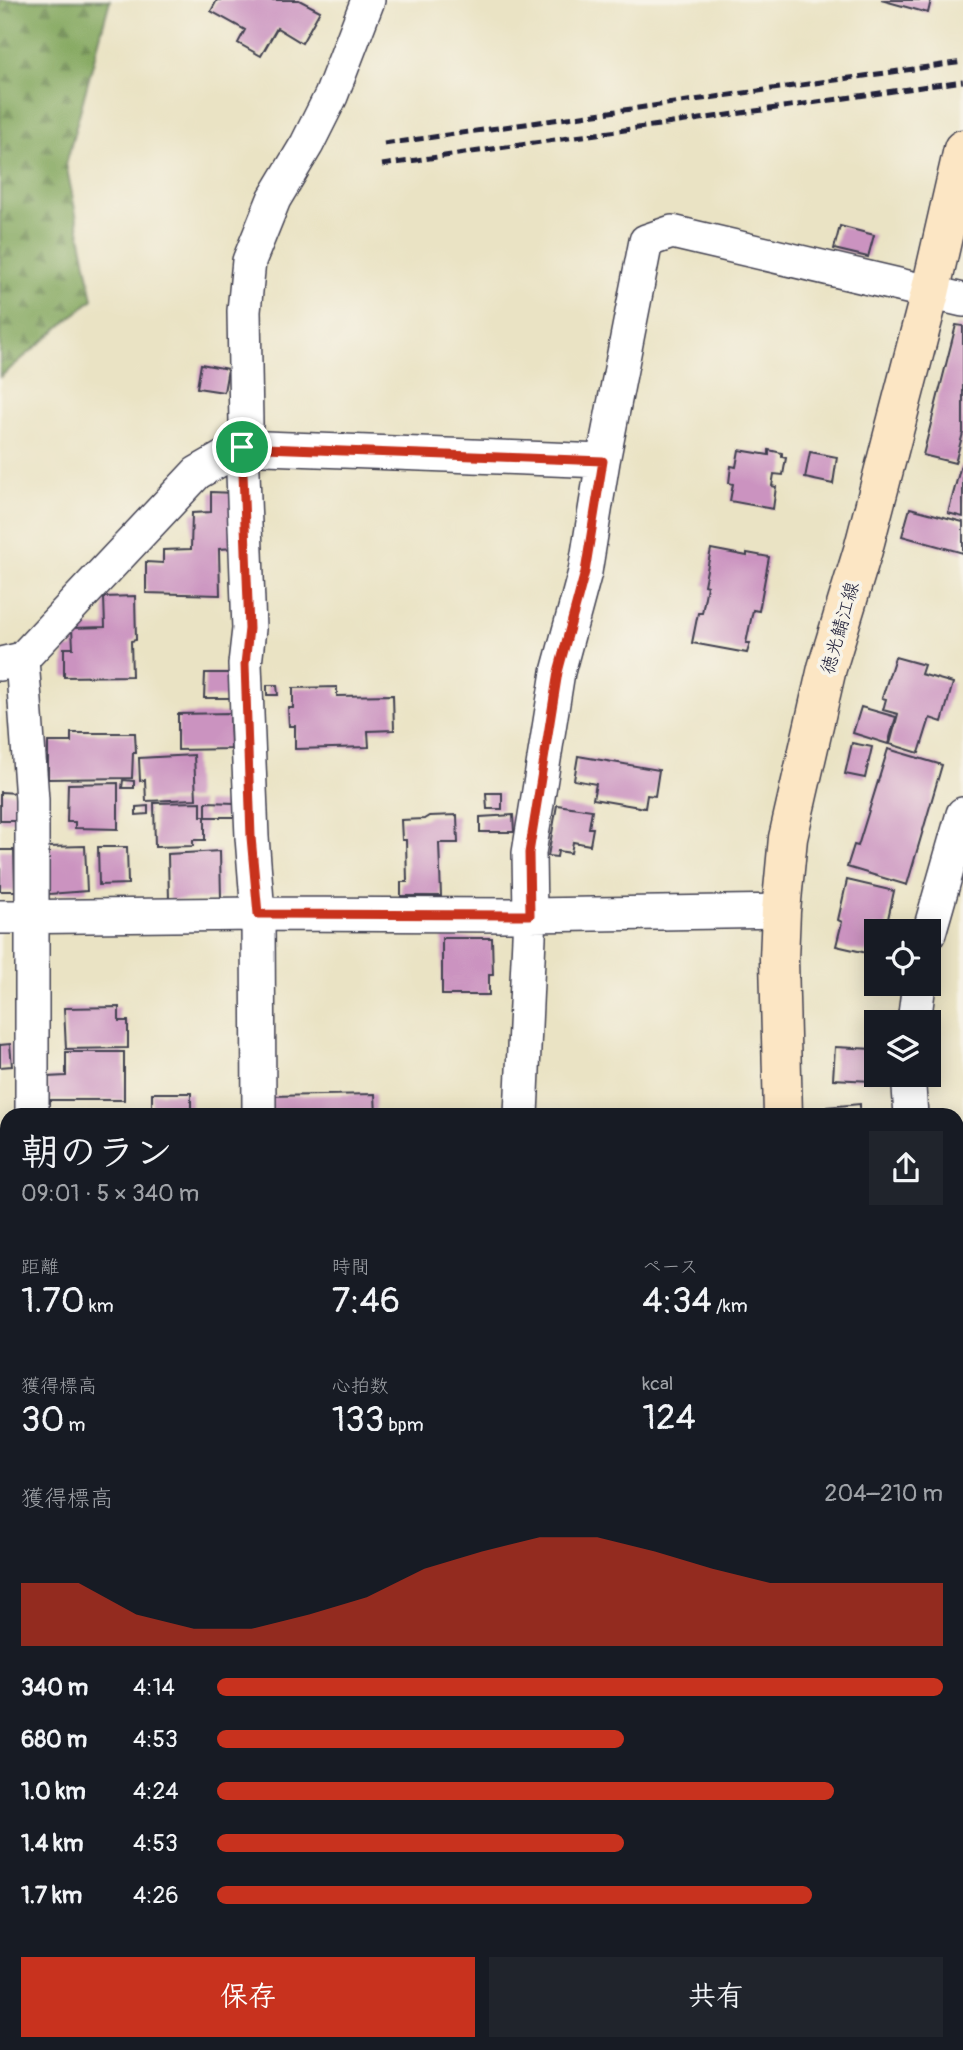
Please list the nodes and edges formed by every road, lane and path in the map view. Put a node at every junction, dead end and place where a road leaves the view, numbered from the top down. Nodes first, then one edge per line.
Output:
1 (369, 0) edge
2 (963, 149) edge
3 (947, 297) edge
4 (242, 447) junction
5 (603, 461) junction
6 (11, 662) edge
7 (963, 814) edge
8 (780, 911) junction
9 (258, 914) junction
10 (530, 915) junction
11 (16, 917) edge
12 (933, 919) edge
13 (909, 1087) edge
14 (31, 1108) edge
15 (259, 1108) edge
16 (522, 1108) edge
17 (783, 1108) edge
18 (910, 1108) edge

1 - 4 street
2 - 3 main road, 徳光鯖江線
3 - 5 street
3 - 8 main road, 徳光鯖江線
4 - 5 street
4 - 6 street
4 - 9 street
5 - 10 street
6 - 11 street
7 - 12 street
8 - 10 street
8 - 17 main road, 徳光鯖江線
9 - 10 street
9 - 11 street
9 - 15 street
10 - 16 street
11 - 14 street
13 - 18 street

